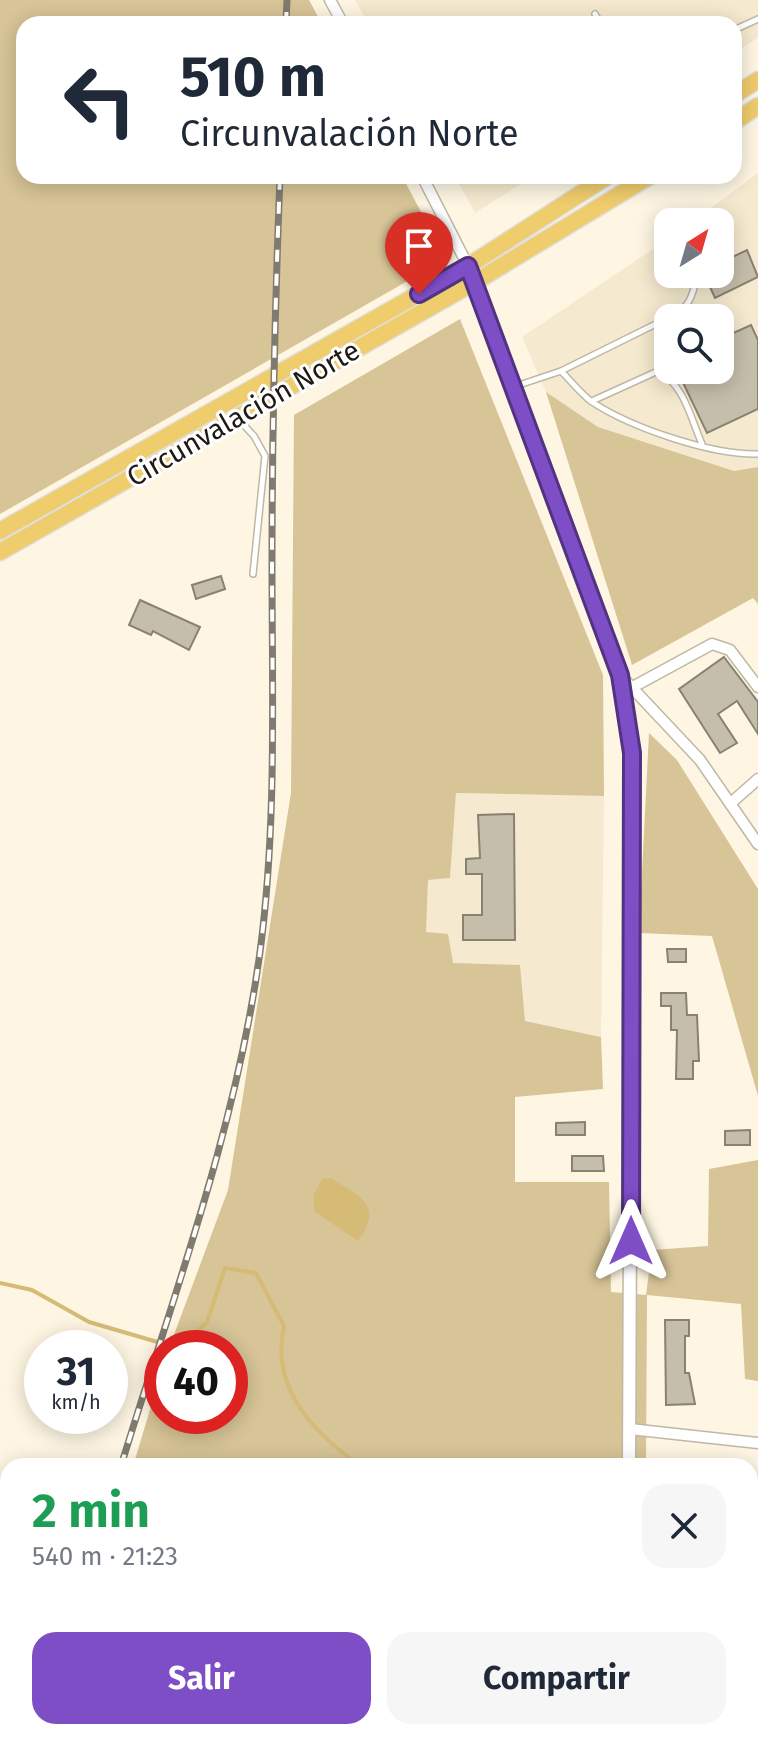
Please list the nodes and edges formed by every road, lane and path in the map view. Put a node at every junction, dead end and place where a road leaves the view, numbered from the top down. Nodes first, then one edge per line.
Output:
1 (426, 184) edge
2 (596, 184) edge
3 (637, 184) edge
4 (468, 266) junction
5 (475, 282) junction
6 (654, 325) edge
7 (561, 371) junction
8 (512, 388) junction
9 (591, 401) junction
10 (236, 417) junction
11 (702, 444) junction
12 (758, 454) edge
13 (0, 531) edge
14 (0, 552) edge
15 (253, 574) dead end
16 (620, 675) junction
17 (758, 687) edge
18 (631, 688) junction
19 (758, 779) edge
20 (732, 802) junction
21 (758, 844) edge
22 (630, 1429) junction
23 (758, 1443) edge
24 (629, 1458) edge

1 - 4 street
2 - 4 highway, Circunvalación Norte
3 - 5 highway, Circunvalación Norte
4 - 5 street
4 - 13 highway, Circunvalación Norte
5 - 8 street
5 - 10 highway, Circunvalación Norte
6 - 7 lane
7 - 8 lane
7 - 9 lane
8 - 16 street
9 - 11 lane
9 - 11 lane
10 - 14 highway, Circunvalación Norte
10 - 15 lane
11 - 12 lane
16 - 18 street
16 - 22 street
17 - 18 street
18 - 20 street
19 - 20 street
20 - 21 street
22 - 23 street
22 - 24 street

